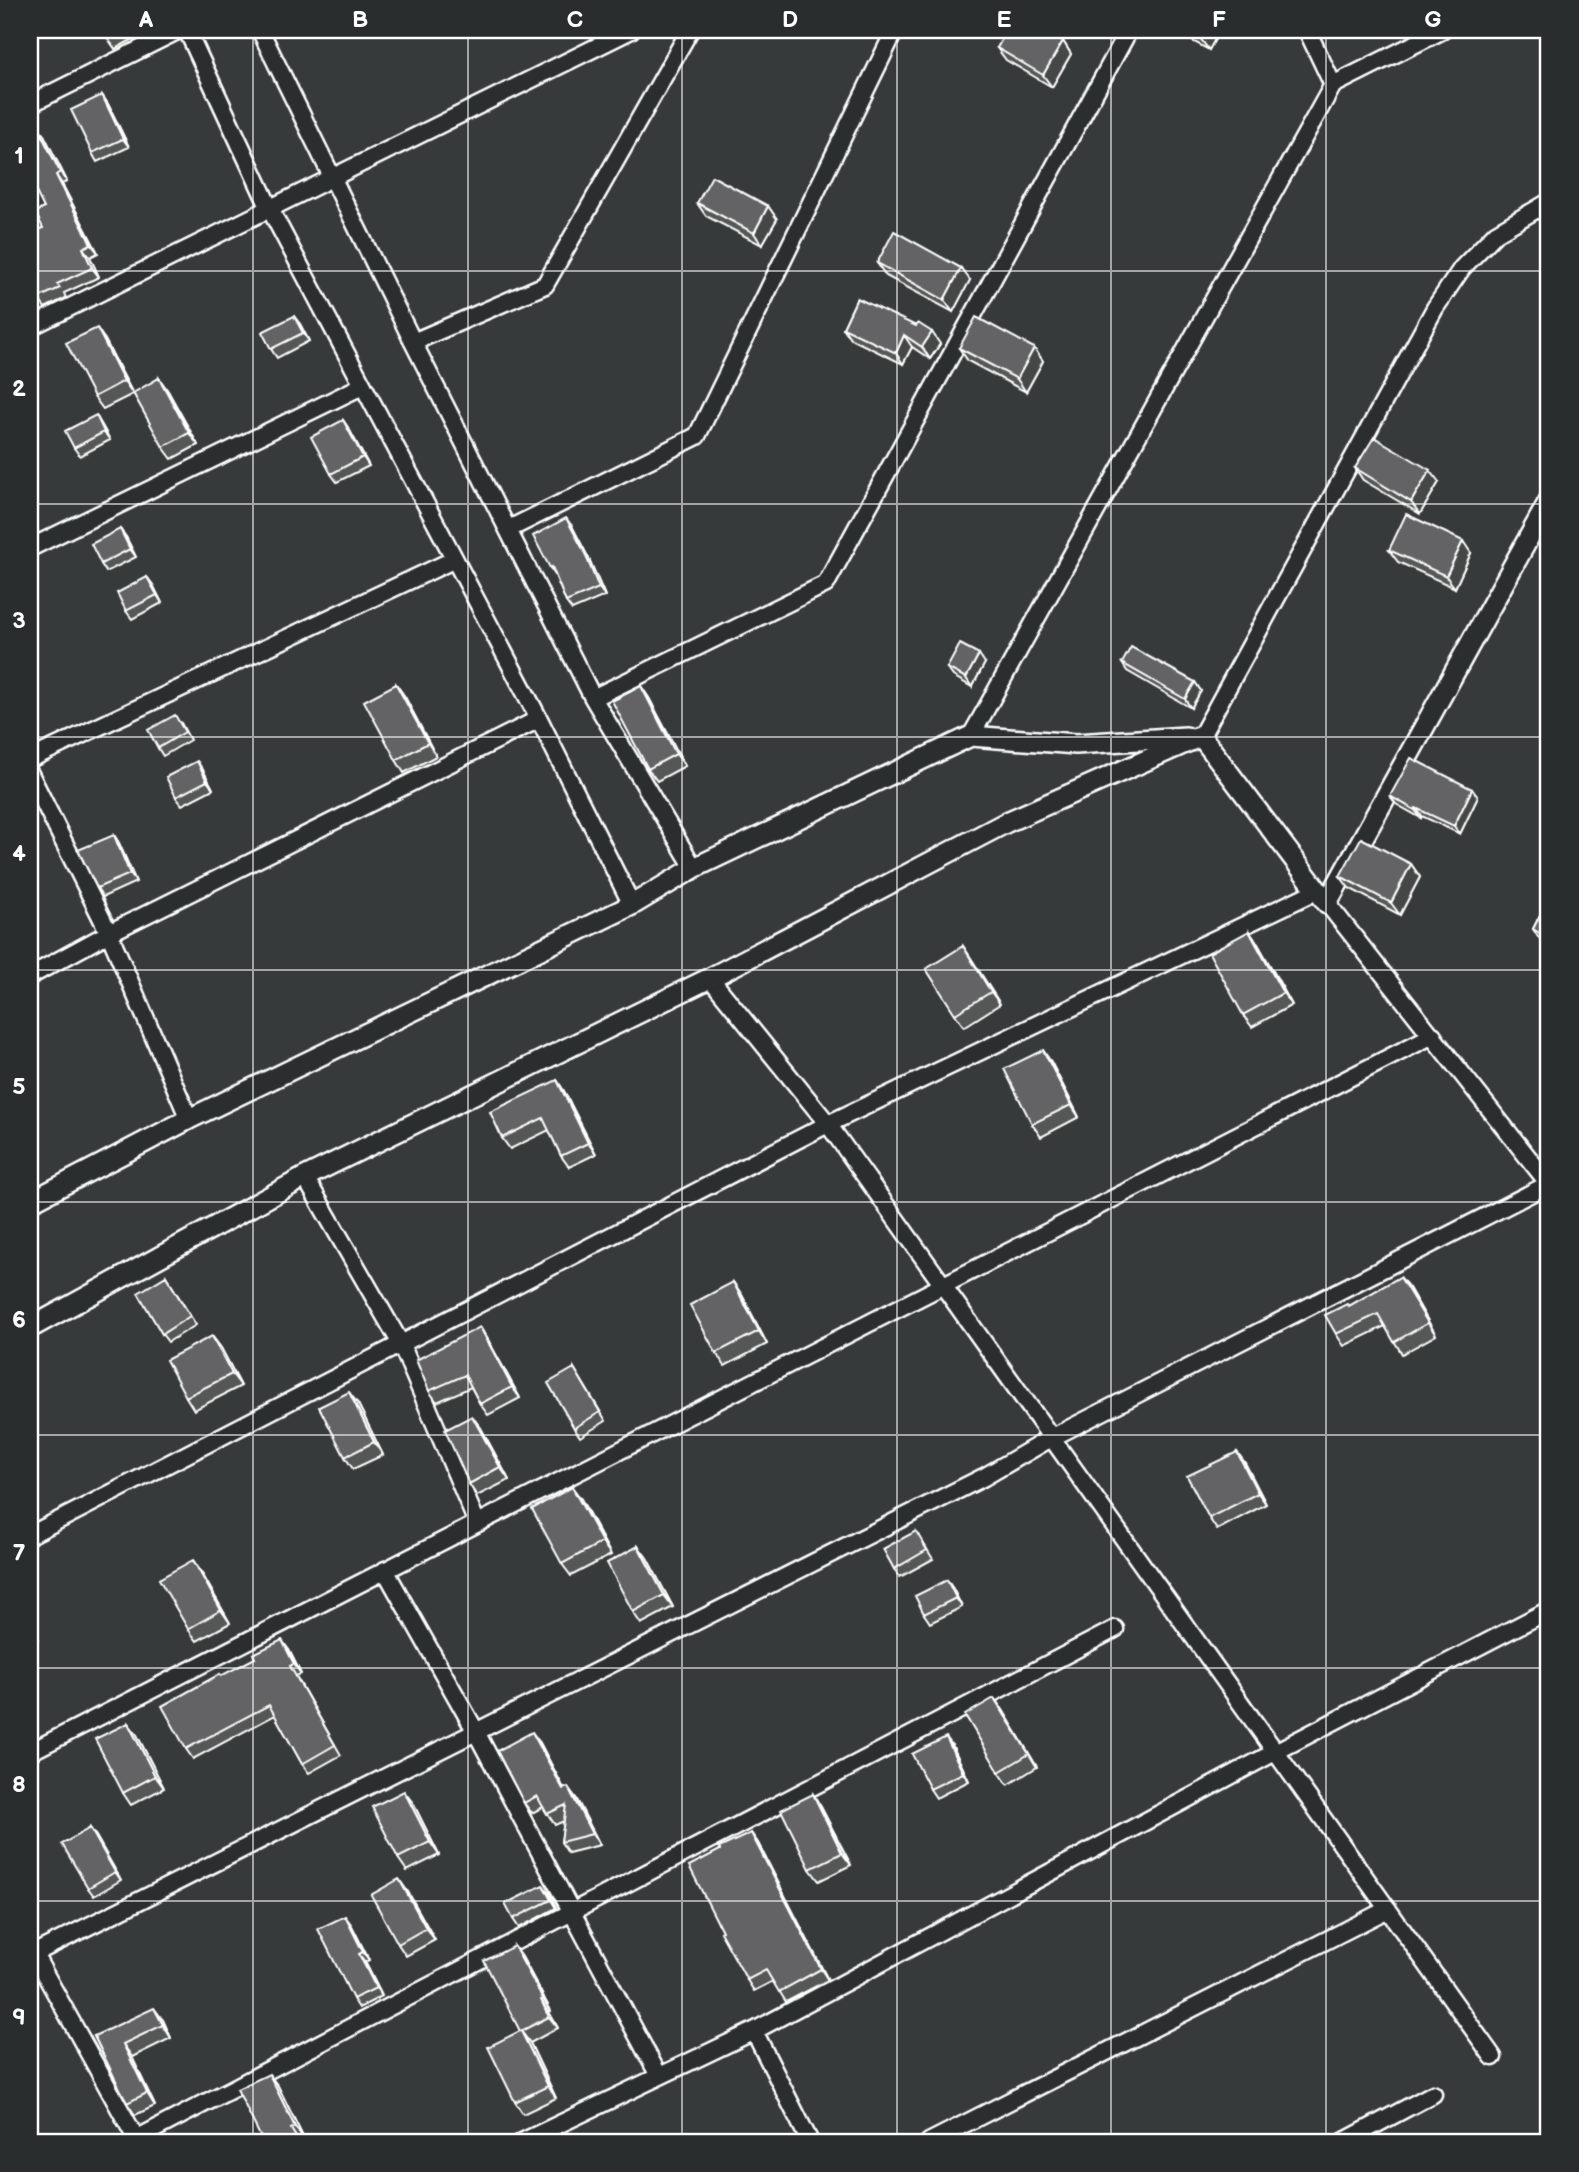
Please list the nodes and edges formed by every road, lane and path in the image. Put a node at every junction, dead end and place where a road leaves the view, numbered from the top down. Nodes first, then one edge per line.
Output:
1 (179, 30) edge
2 (187, 30) edge
3 (260, 30) edge
4 (631, 30) edge
5 (690, 30) edge
6 (895, 30) edge
7 (1129, 30) edge
8 (1307, 30) edge
9 (1444, 30) edge
10 (1333, 85) junction
11 (30, 104) edge
12 (331, 177) junction
13 (1549, 202) edge
14 (270, 209) junction
15 (30, 327) edge
16 (413, 342) junction
17 (362, 386) junction
18 (1549, 502) edge
19 (509, 529) junction
20 (30, 548) edge
21 (453, 560) junction
22 (593, 698) junction
23 (538, 719) junction
24 (971, 736) junction
25 (1201, 737) junction
26 (30, 759) edge
27 (30, 774) edge
28 (694, 868) junction
29 (1321, 897) junction
30 (632, 905) junction
31 (109, 933) junction
32 (30, 976) edge
33 (710, 978) junction
34 (1433, 1035) junction
35 (189, 1119) junction
36 (828, 1124) junction
37 (305, 1177) junction
38 (1549, 1184) edge
39 (30, 1202) edge
40 (941, 1285) junction
41 (30, 1328) edge
42 (401, 1344) junction
43 (1051, 1438) junction
44 (477, 1523) junction
45 (30, 1535) edge
46 (385, 1570) junction
47 (1549, 1610) edge
48 (1115, 1629) dead end
49 (476, 1732) junction
50 (30, 1752) edge
51 (1275, 1752) junction
52 (1388, 1909) junction
53 (571, 1913) junction
54 (32, 1951) edge
55 (754, 2031) junction
56 (1493, 2057) dead end
57 (659, 2076) junction
58 (1433, 2094) dead end
59 (137, 2141) edge
60 (523, 2142) edge
61 (810, 2142) edge
62 (929, 2142) edge
63 (1343, 2142) edge

1 - 11 street
2 - 14 street
3 - 12 street
4 - 12 street
5 - 16 street
6 - 19 street
7 - 22 street
8 - 10 street
9 - 10 street
10 - 24 street
12 - 14 street
12 - 16 street
13 - 25 street
14 - 15 street
14 - 17 street
16 - 19 street
17 - 20 street
17 - 21 street
18 - 29 street
19 - 22 street
21 - 23 street
21 - 26 street
22 - 28 street
23 - 30 street
23 - 31 street
24 - 25 street
24 - 28 street
25 - 29 street
25 - 33 street
27 - 31 street
28 - 30 street
29 - 34 street
29 - 36 street
30 - 35 street
31 - 32 street
31 - 35 street
33 - 36 street
33 - 37 street
34 - 38 street
34 - 40 street
35 - 39 street
36 - 40 street
36 - 42 street
37 - 41 street
37 - 42 street
38 - 43 street
40 - 43 street
40 - 44 street
42 - 44 street
42 - 45 street
43 - 49 street
43 - 51 street
44 - 46 street
46 - 49 street
46 - 50 street
47 - 51 street
48 - 53 street
49 - 53 street
49 - 54 street
51 - 52 street
51 - 55 street
52 - 56 street
52 - 62 street
53 - 57 street
53 - 59 street
54 - 59 street
55 - 57 street
55 - 61 street
57 - 60 street
58 - 63 street

